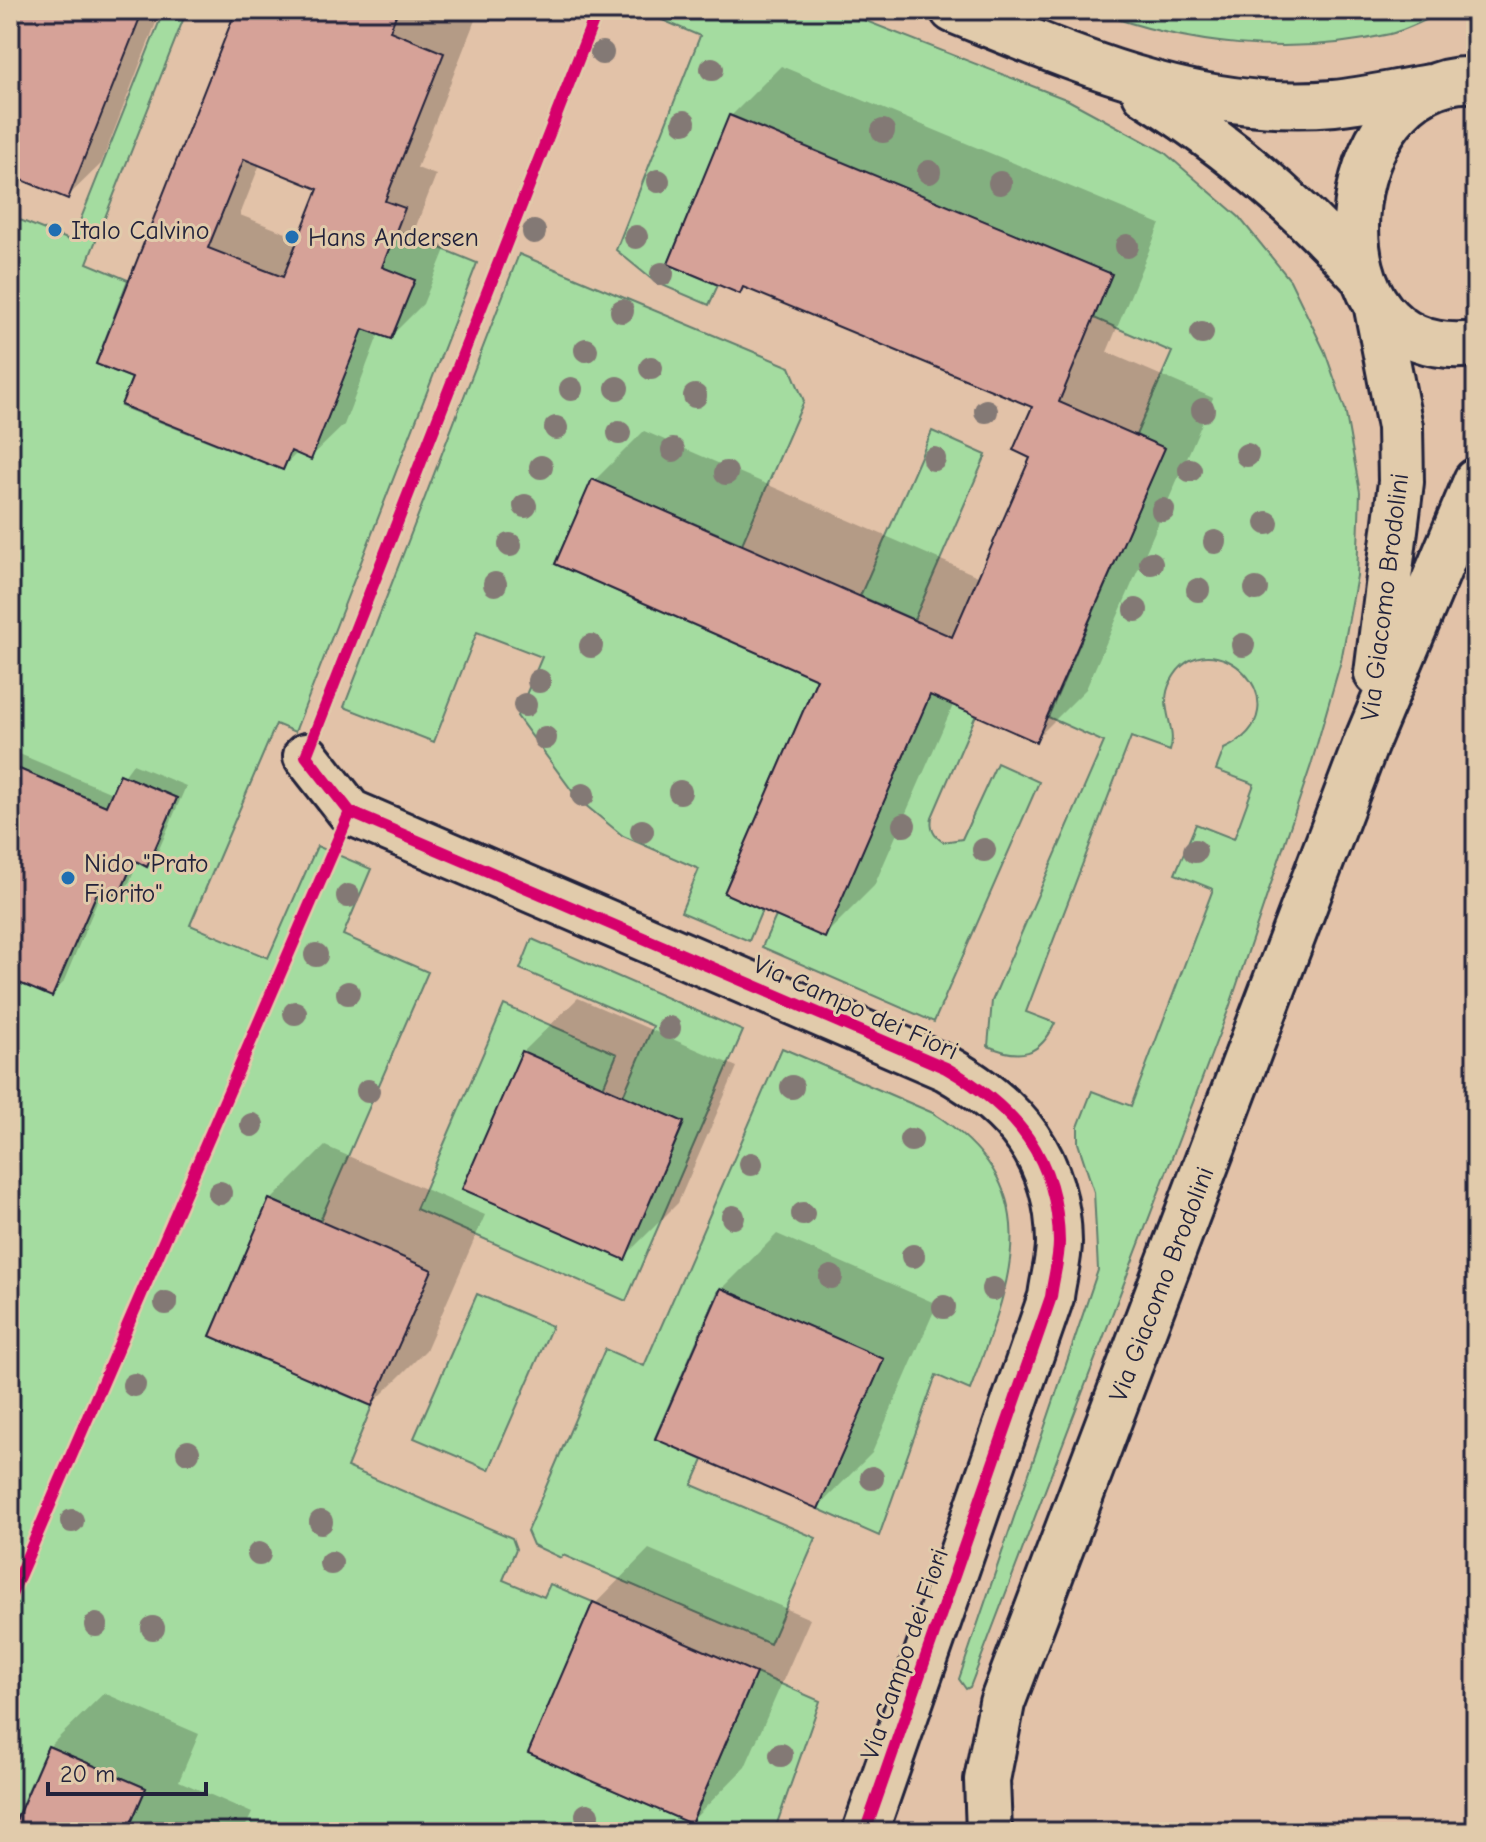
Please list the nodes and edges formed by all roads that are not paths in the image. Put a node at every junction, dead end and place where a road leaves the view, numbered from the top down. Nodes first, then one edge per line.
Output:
1 (953, 10) edge
2 (1113, 73) junction
3 (1461, 78) edge
4 (1368, 291) junction
5 (1476, 344) edge
6 (1476, 481) edge
7 (1366, 743) junction
8 (306, 756) dead end
9 (865, 1832) edge
10 (989, 1832) edge

1 - 2 street
2 - 3 street
2 - 4 street
3 - 4 street, Via Giacomo Brodolini
4 - 5 street
4 - 7 street, Via Giacomo Brodolini
6 - 7 street, Via Giacomo Brodolini
7 - 10 street, Via Giacomo Brodolini
8 - 9 street, Via Campo dei Fiori

